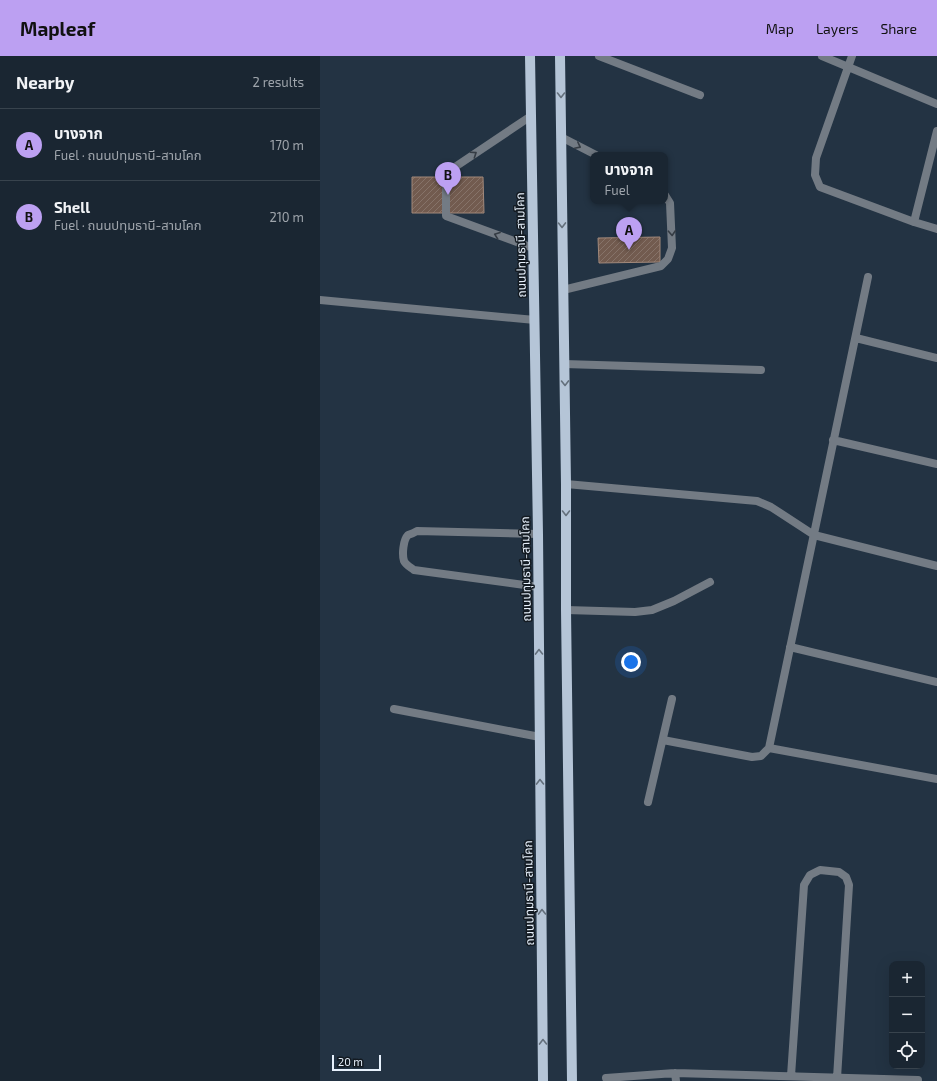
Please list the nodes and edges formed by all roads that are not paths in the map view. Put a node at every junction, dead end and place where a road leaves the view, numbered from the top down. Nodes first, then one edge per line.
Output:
1 (530, 56) edge
2 (560, 56) edge
3 (599, 56) edge
4 (822, 56) edge
5 (831, 56) edge
6 (852, 56) edge
7 (849, 67) junction
8 (700, 95) dead end
9 (937, 104) edge
10 (531, 116) junction
11 (937, 131) edge
12 (561, 137) junction
13 (590, 152) edge
14 (668, 200) edge
15 (914, 222) junction
16 (937, 228) edge
17 (533, 248) junction
18 (868, 277) dead end
19 (563, 290) junction
20 (320, 300) edge
21 (535, 320) junction
22 (856, 338) junction
23 (937, 358) edge
24 (564, 364) junction
25 (761, 370) dead end
26 (833, 440) junction
27 (937, 464) edge
28 (566, 484) junction
29 (538, 534) junction
30 (814, 535) junction
31 (937, 566) edge
32 (710, 582) dead end
33 (538, 587) junction
34 (566, 610) junction
35 (790, 647) junction
36 (937, 682) edge
37 (672, 700) dead end
38 (394, 709) dead end
39 (540, 737) junction
40 (663, 740) junction
41 (769, 748) junction
42 (937, 779) edge
43 (648, 802) dead end
44 (791, 1076) junction
45 (676, 1077) edge
46 (606, 1078) dead end
47 (836, 1078) junction
48 (918, 1080) dead end
49 (543, 1081) edge
50 (572, 1081) edge

1 - 10 main road, ถนนปทุมธานี-สามโคก
2 -> 12 main road
3 - 8 street
4 - 7 street
5 - 7 street
6 - 7 street
7 - 9 street
7 - 15 street
10 - 17 main road, ถนนปทุมธานี-สามโคก
17 -> 10 street
11 - 15 street
12 -> 13 street
12 -> 19 main road
14 -> 19 street
15 - 16 street
17 - 21 main road, ถนนปทุมธานี-สามโคก
18 - 22 street
19 - 24 main road
20 - 21 street
21 - 29 main road, ถนนปทุมธานี-สามโคก
22 - 23 street
22 - 26 street
24 - 25 street
24 -> 28 main road
26 - 27 street
26 - 30 street
28 - 30 street
28 -> 34 main road
29 - 33 main road, ถนนปทุมธานี-สามโคก
29 - 33 street
30 - 31 street
30 - 35 street
32 - 34 street
39 -> 33 main road, ถนนปทุมธานี-สามโคก
34 - 50 main road
35 - 36 street
35 - 41 street
37 - 40 street
38 - 39 street
49 -> 39 main road, ถนนปทุมธานี-สามโคก
40 - 41 street
40 - 43 street
41 - 42 street
44 - 45 street
44 - 47 street
44 - 47 street
45 - 46 street
47 - 48 street

